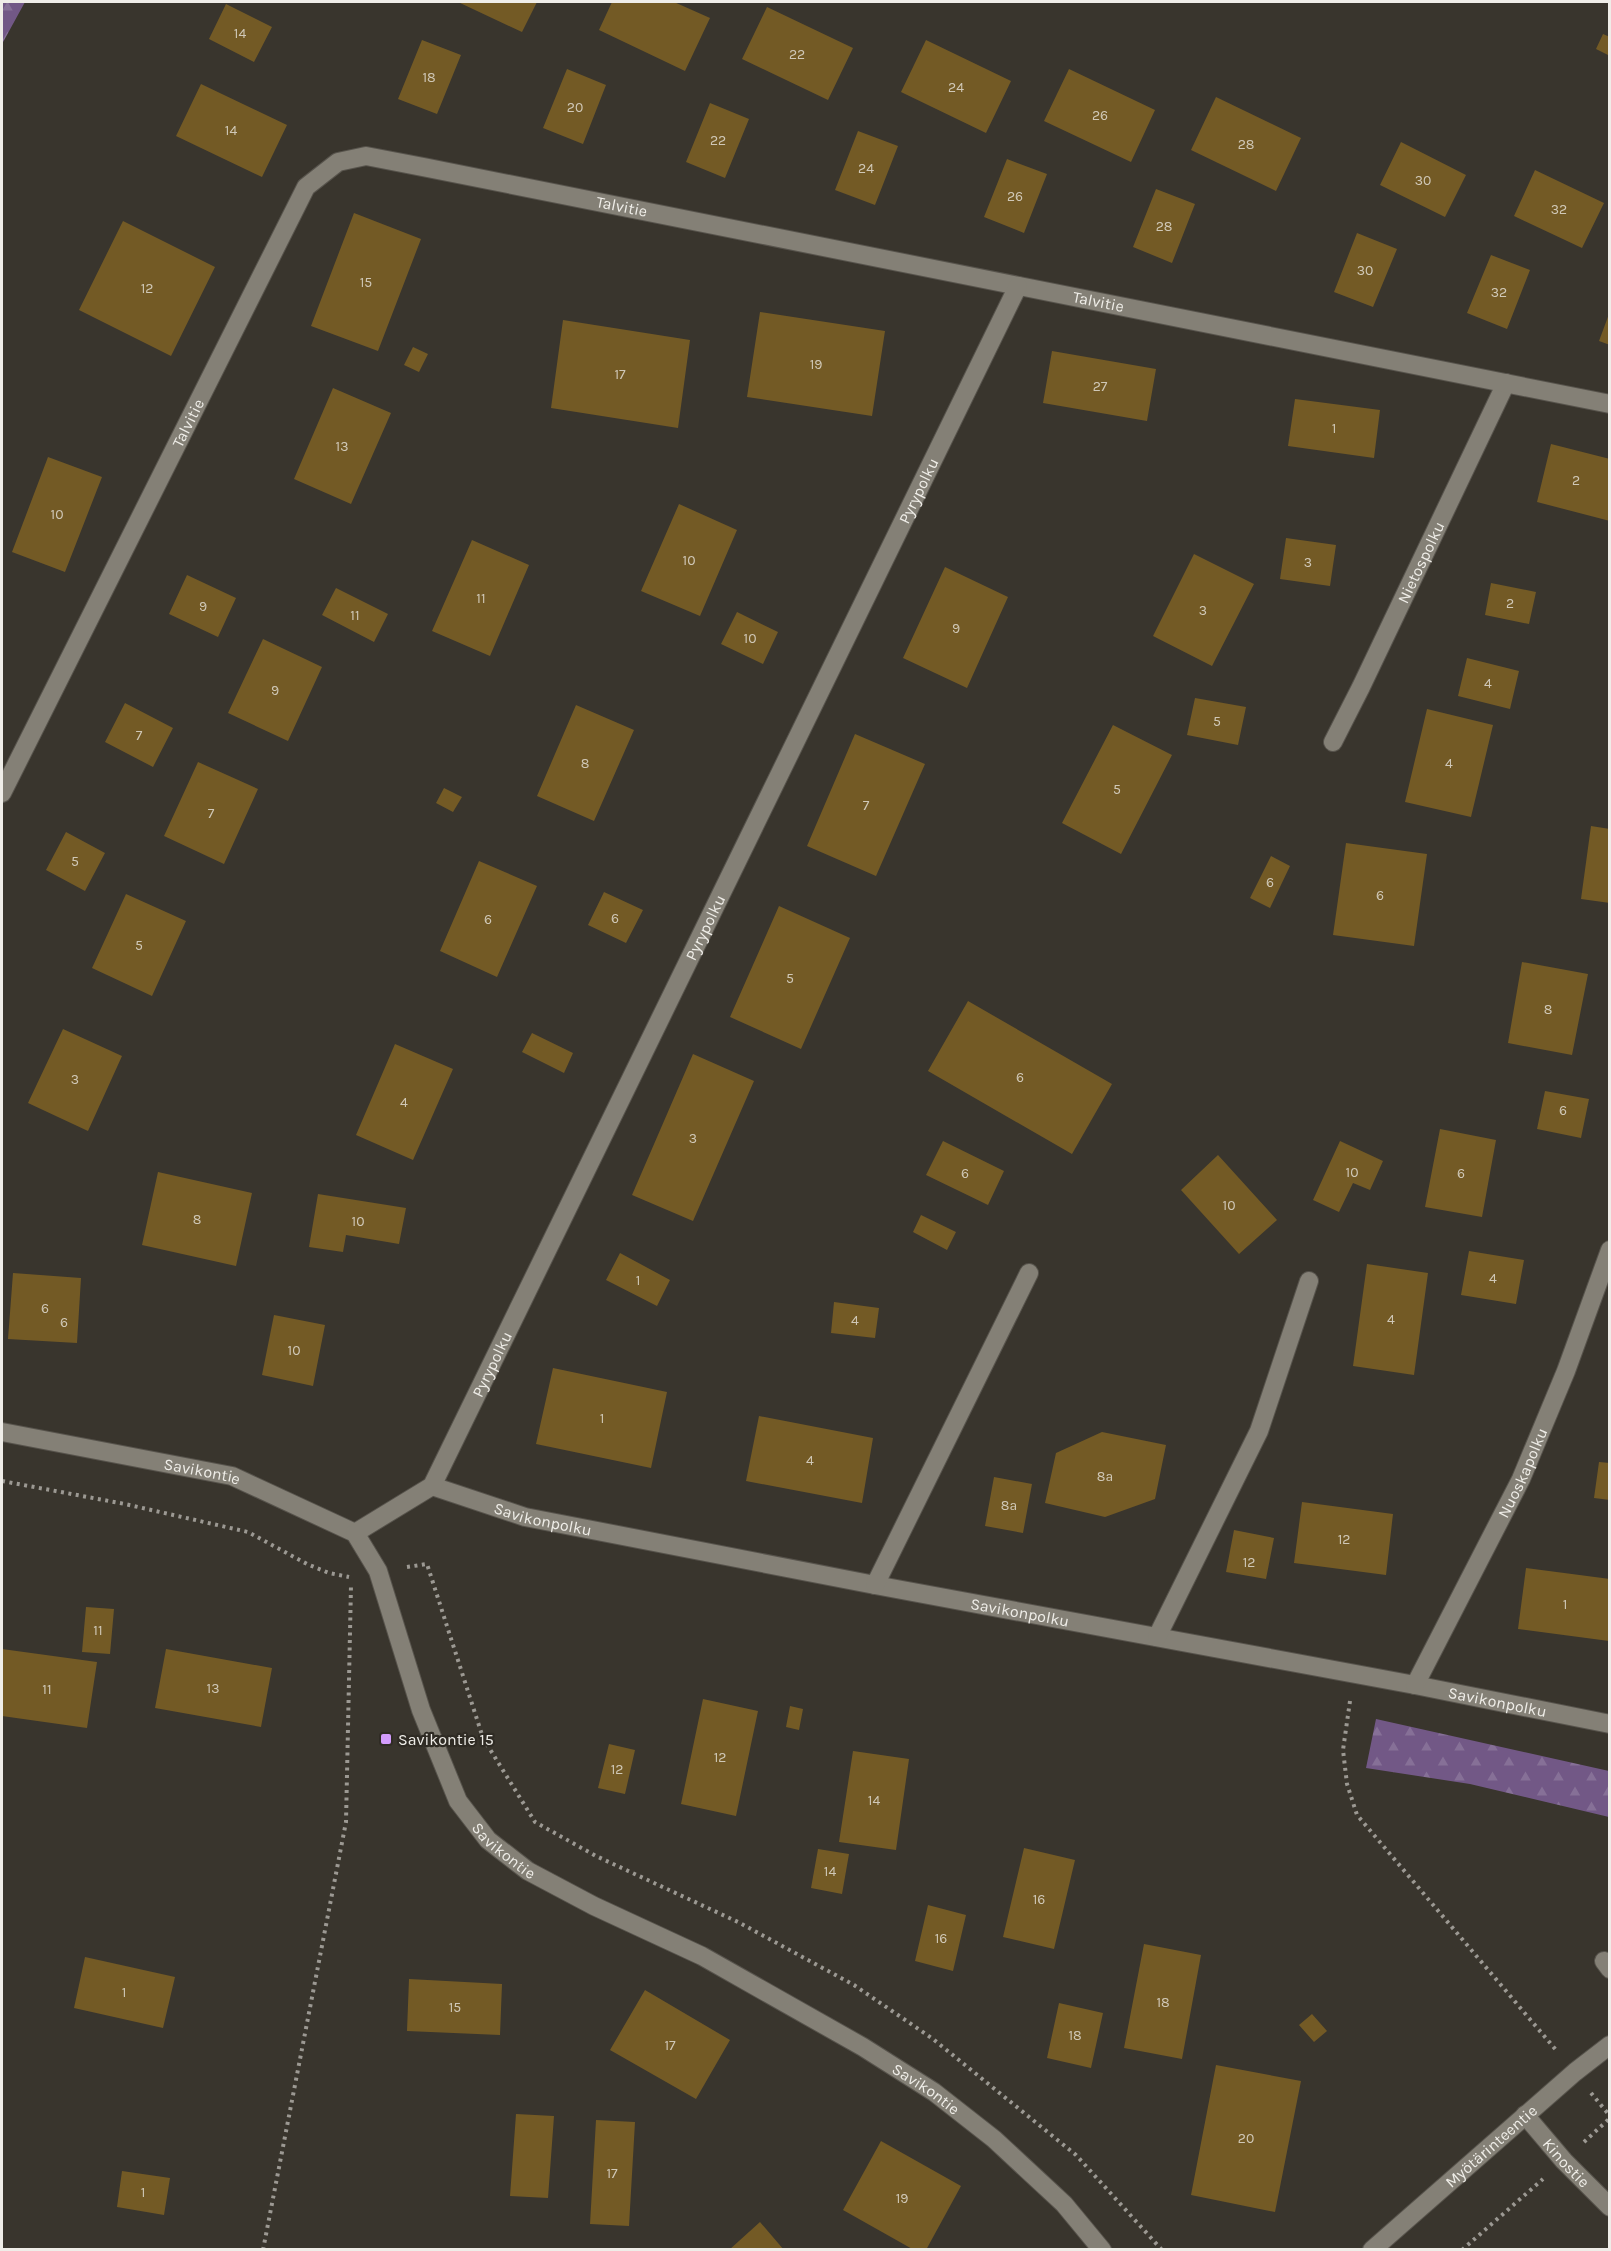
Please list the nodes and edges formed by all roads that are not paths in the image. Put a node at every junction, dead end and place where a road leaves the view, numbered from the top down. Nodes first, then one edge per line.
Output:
1 (1018, 286) junction
2 (1506, 383) junction
3 (1610, 404) edge
4 (1333, 742) dead end
5 (2, 793) edge
6 (1610, 1250) edge
7 (1029, 1273) dead end
8 (1309, 1281) dead end
9 (2, 1432) edge
10 (432, 1486) junction
11 (355, 1533) junction
12 (875, 1585) junction
13 (1156, 1636) junction
14 (1414, 1685) junction
15 (1610, 1724) edge
16 (1610, 2045) edge
17 (1525, 2115) junction
18 (1610, 2207) edge
19 (1102, 2250) edge
20 (1372, 2250) edge

1 - 2 street, Talvitie
1 - 5 street, Talvitie
1 - 10 street, Pyrypolku
2 - 3 street, Talvitie
2 - 4 street, Nietospolku
6 - 14 street, Nuoskapolku
7 - 12 street
8 - 13 street
9 - 11 street, Savikontie
10 - 11 street
10 - 12 street, Savikonpolku
11 - 19 street, Savikontie
12 - 13 street, Savikonpolku
13 - 14 street, Savikonpolku
14 - 15 street, Savikonpolku
16 - 17 street, Myötärinteentie
17 - 18 street, Kinostie
17 - 20 street, Myötärinteentie

